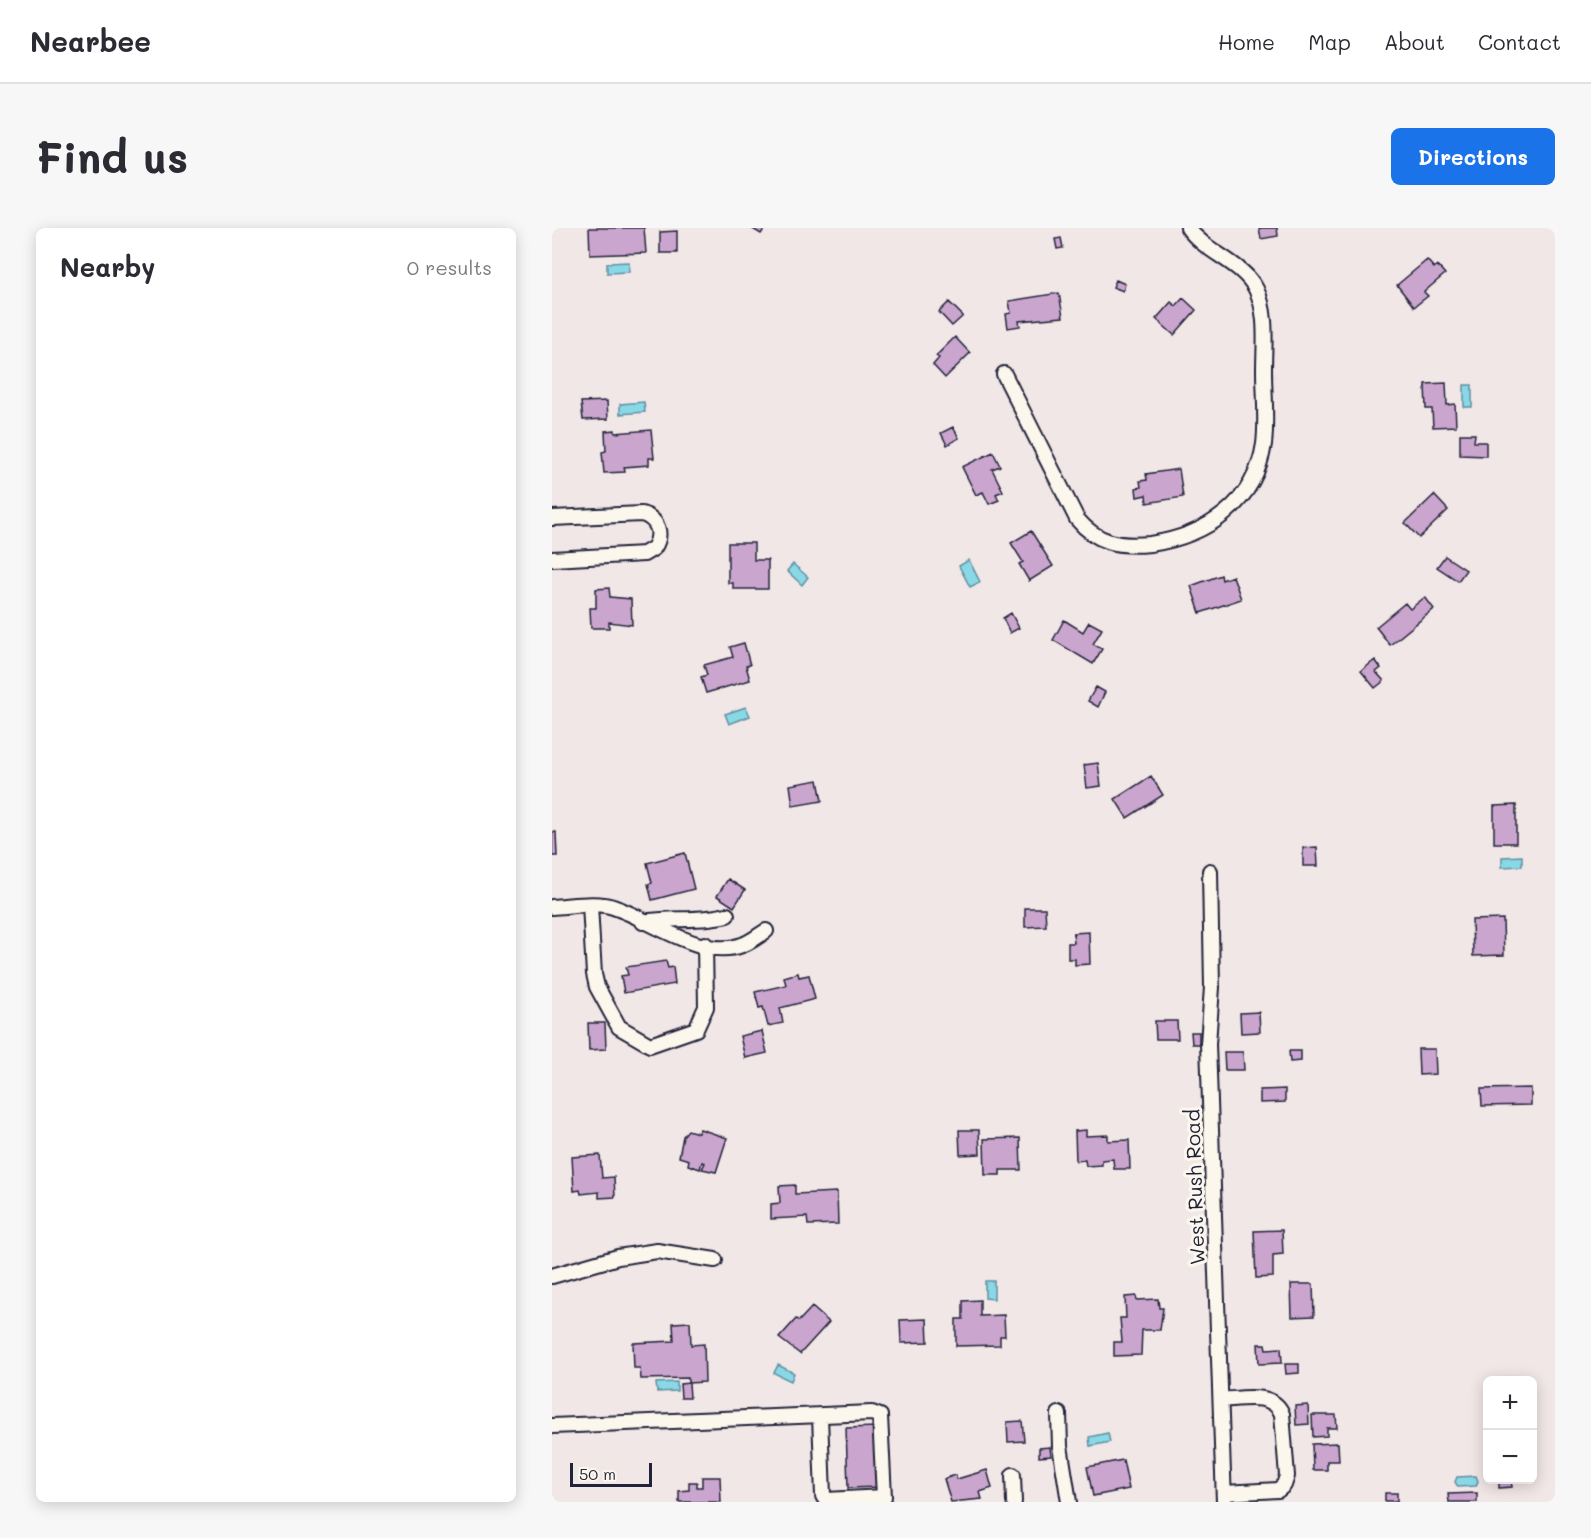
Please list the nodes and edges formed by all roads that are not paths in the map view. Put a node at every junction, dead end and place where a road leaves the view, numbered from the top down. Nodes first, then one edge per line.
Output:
1 (1188, 228) edge
2 (1004, 374) dead end
3 (552, 518) edge
4 (552, 559) edge
5 (1210, 871) dead end
6 (590, 905) junction
7 (552, 907) edge
8 (727, 915) dead end
9 (643, 922) junction
10 (766, 930) dead end
11 (705, 944) junction
12 (716, 1260) dead end
13 (552, 1276) edge
14 (1221, 1400) junction
15 (1059, 1414) dead end
16 (820, 1416) junction
17 (552, 1426) edge
18 (1013, 1475) dead end
19 (1224, 1497) edge
20 (1014, 1502) edge
21 (1069, 1502) edge

1 - 2 street
3 - 4 street
5 - 14 street, West Rush Road
6 - 7 street
6 - 9 street
6 - 11 street
8 - 9 street
9 - 11 street
10 - 11 street
12 - 13 street
14 - 19 street, West Rush Road
14 - 19 street
15 - 21 street
16 - 16 street
16 - 17 street
18 - 20 street

